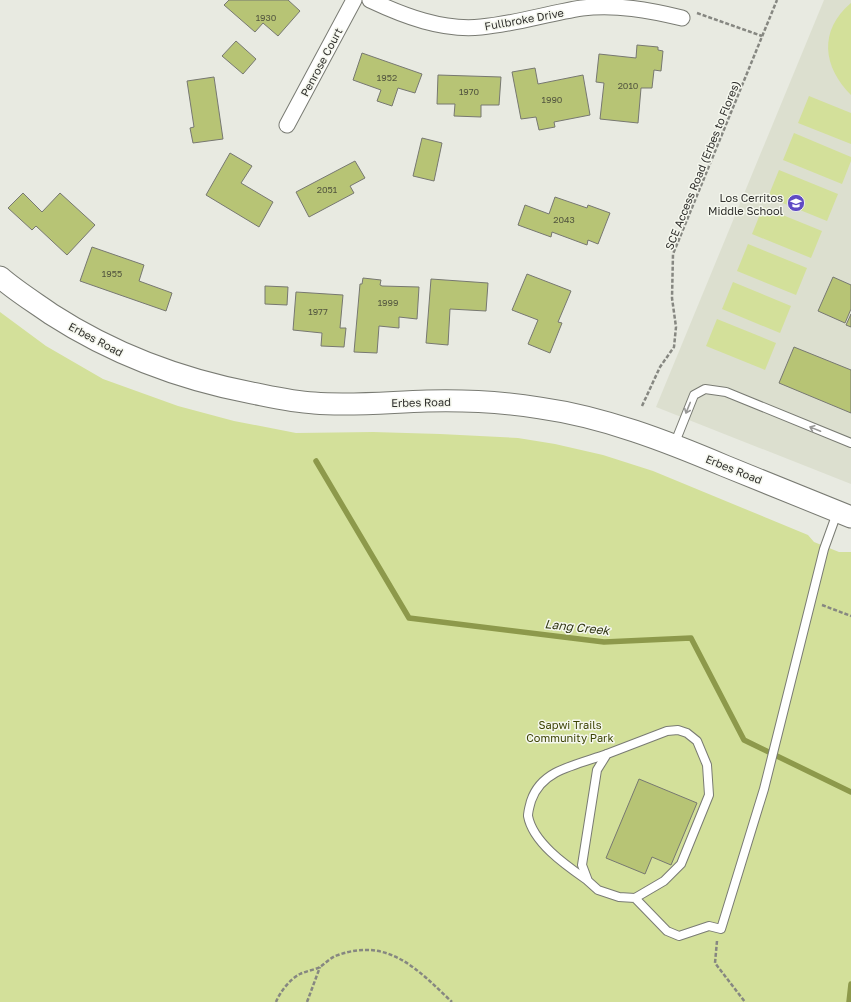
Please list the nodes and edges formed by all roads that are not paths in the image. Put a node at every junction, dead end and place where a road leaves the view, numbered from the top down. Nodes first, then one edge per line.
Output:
1 (354, 0) edge
2 (370, 0) edge
3 (584, 4) edge
4 (682, 18) road end
5 (287, 125) dead end
6 (0, 277) edge
7 (851, 444) edge
8 (674, 445) junction
9 (844, 515) edge
10 (607, 754) junction
11 (588, 881) junction
12 (636, 898) junction

1 - 5 street, Penrose Court
2 - 3 street, Fullbroke Drive
3 - 4 street, Fullbroke Drive
6 - 8 main road, Erbes Road
7 -> 8 lane
8 - 9 main road, Erbes Road
9 - 12 lane
10 - 11 lane
10 - 11 lane
10 - 12 lane
11 - 12 lane

